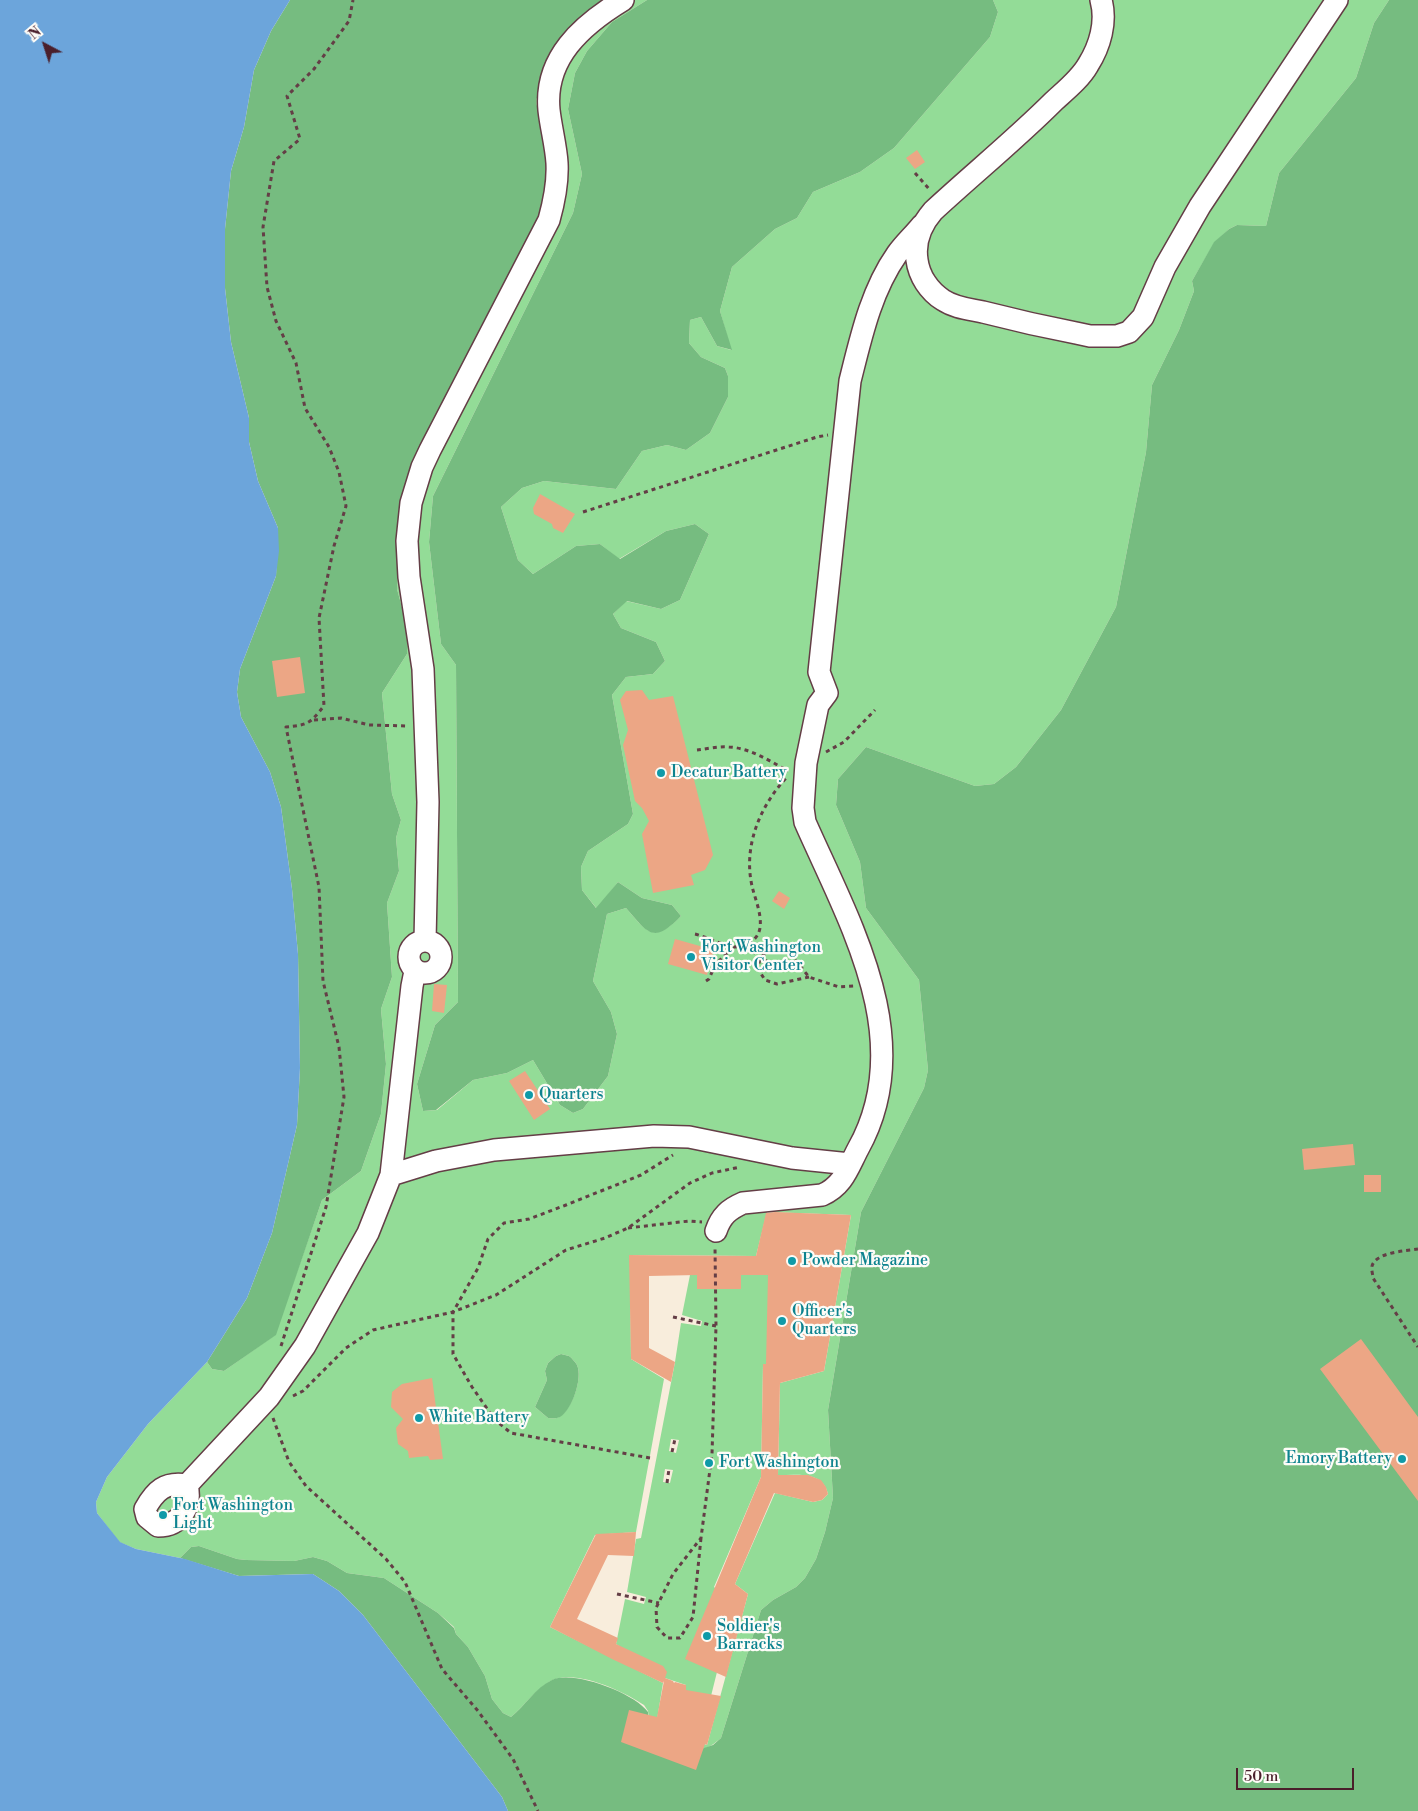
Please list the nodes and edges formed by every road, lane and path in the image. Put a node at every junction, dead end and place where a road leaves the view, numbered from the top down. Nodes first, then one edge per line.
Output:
1 (353, 0) edge
2 (623, 0) edge
3 (1101, 0) edge
4 (1336, 0) edge
5 (936, 189) dead end
6 (932, 193) dead end
7 (922, 226) junction
8 (831, 440) dead end
9 (583, 512) dead end
10 (875, 710) dead end
11 (313, 720) junction
12 (424, 727) junction
13 (697, 750) dead end
14 (806, 763) junction
15 (695, 934) dead end
16 (746, 945) junction
17 (732, 948) junction
18 (760, 958) junction
19 (777, 966) dead end
20 (809, 977) junction
21 (706, 981) dead end
22 (870, 984) junction
23 (674, 1155) dead end
24 (850, 1164) junction
25 (748, 1167) dead end
26 (391, 1175) junction
27 (718, 1227) joint
28 (628, 1228) junction
29 (1418, 1250) edge
30 (715, 1255) dead end
31 (453, 1312) junction
32 (673, 1317) dead end
33 (716, 1326) junction
34 (1418, 1347) edge
35 (279, 1354) dead end
36 (278, 1398) junction
37 (675, 1439) dead end
38 (672, 1452) dead end
39 (650, 1458) dead end
40 (669, 1470) dead end
41 (667, 1483) dead end
42 (187, 1485) dead end
43 (701, 1538) junction
44 (616, 1594) dead end
45 (659, 1603) junction
46 (538, 1811) edge

1 - 11 path
2 - 12 lane
3 - 7 lane
4 - 7 lane
5 - 6 path
7 - 14 lane
8 - 9 path
10 - 14 path
11 - 12 path
11 - 35 path
12 - 26 lane
13 - 16 path
14 - 22 lane
15 - 17 path
16 - 17 path
16 - 18 path
17 - 21 path
18 - 19 path
18 - 20 path
18 - 20 path
20 - 22 path
22 - 24 lane
23 - 31 path
24 - 26 lane
24 - 27 lane
25 - 28 path
26 - 36 lane
27 - 28 path
28 - 31 path
29 - 34 path
30 - 33 path
31 - 36 path
31 - 39 path
32 - 33 path
33 - 43 path
36 - 42 lane
36 - 46 path
37 - 38 path
40 - 41 path
43 - 45 path
43 - 45 path
44 - 45 path

